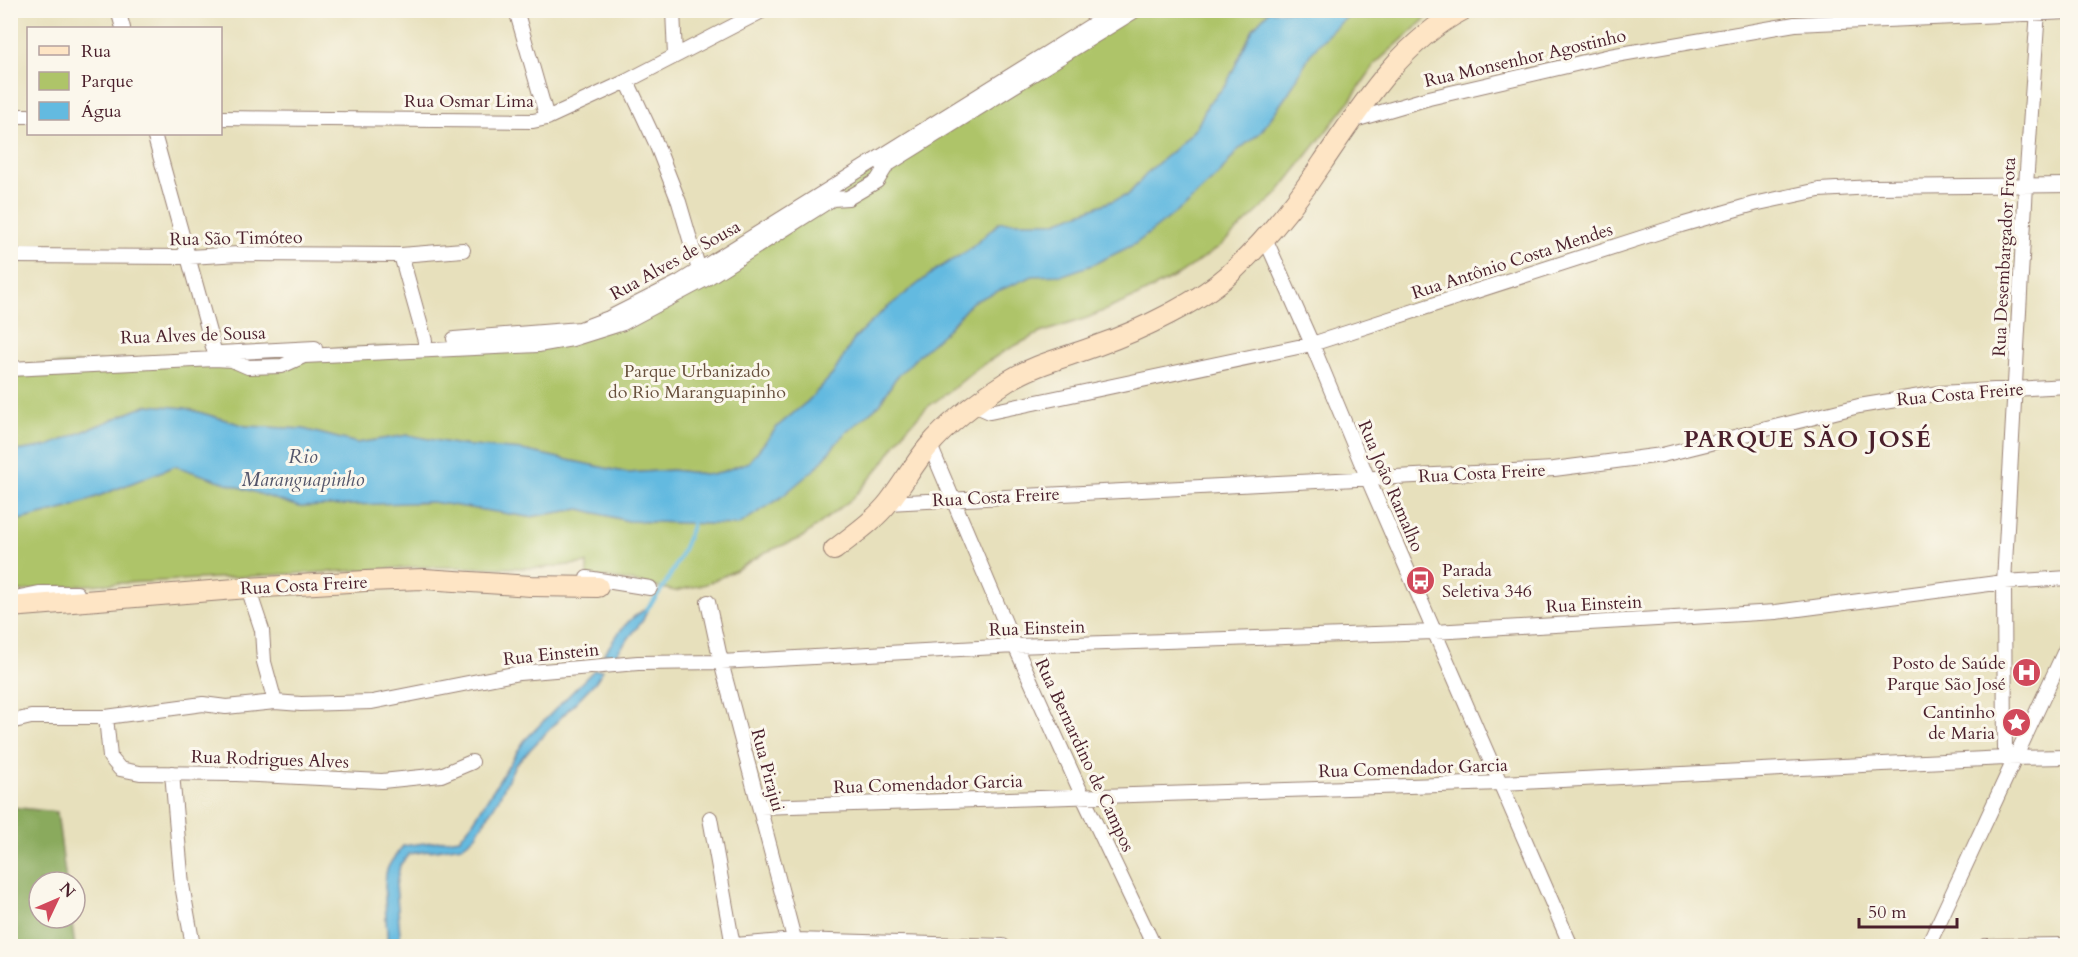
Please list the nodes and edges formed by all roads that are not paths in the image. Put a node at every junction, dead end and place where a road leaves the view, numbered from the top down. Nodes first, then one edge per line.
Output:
1 (118, 10) edge
2 (516, 10) edge
3 (673, 10) edge
4 (764, 10) edge
5 (1116, 10) edge
6 (1136, 10) edge
7 (1463, 10) edge
8 (2038, 12) edge
9 (2067, 12) edge
10 (123, 27) edge
11 (675, 56) junction
12 (627, 81) junction
13 (10, 116) edge
14 (27, 116) edge
15 (222, 118) edge
16 (547, 118) junction
17 (1351, 121) junction
18 (154, 135) edge
19 (2026, 185) junction
20 (2067, 185) edge
21 (1265, 238) junction
22 (463, 250) dead end
23 (401, 255) junction
24 (10, 256) edge
25 (189, 257) junction
26 (699, 270) junction
27 (425, 341) junction
28 (1312, 344) junction
29 (215, 354) junction
30 (10, 360) edge
31 (10, 369) edge
32 (2067, 386) edge
33 (2015, 388) junction
34 (974, 405) junction
35 (927, 447) junction
36 (1368, 479) junction
37 (953, 499) junction
38 (888, 503) junction
39 (834, 550) dead end
40 (2067, 578) edge
41 (2004, 582) junction
42 (598, 587) dead end
43 (248, 588) junction
44 (650, 588) dead end
45 (10, 599) edge
46 (708, 602) dead end
47 (10, 607) edge
48 (1434, 632) junction
49 (2067, 644) edge
50 (1015, 646) junction
51 (721, 662) junction
52 (275, 702) junction
53 (106, 717) junction
54 (10, 722) edge
55 (2067, 757) edge
56 (2010, 759) junction
57 (472, 762) dead end
58 (172, 773) junction
59 (1501, 783) junction
60 (1083, 797) junction
61 (760, 807) junction
62 (710, 818) dead end
63 (795, 943) edge
64 (2067, 945) edge
65 (193, 946) edge
66 (730, 946) edge
67 (1003, 946) edge
68 (1154, 946) edge
69 (1571, 946) edge
70 (1928, 946) edge
71 (1985, 946) edge

1 - 10 street
2 - 16 street
3 - 11 street
4 - 11 street, Rua Osmar Lima
5 - 26 street, Rua Alves de Sousa
6 - 31 street
7 - 17 main road
8 - 9 street, Rua Monsenhor Agostinho
8 - 17 street, Rua Monsenhor Agostinho
8 - 19 street, Rua Desembargador Frota
11 - 12 street, Rua Osmar Lima
12 - 16 street, Rua Osmar Lima
12 - 26 street
13 - 14 street
15 - 16 street, Rua Osmar Lima
17 - 21 main road
18 - 25 street
19 - 20 street, Rua Antônio Costa Mendes
19 - 28 street, Rua Antônio Costa Mendes
19 - 33 street, Rua Desembargador Frota
21 - 28 street, Rua João Ramalho
21 - 34 main road
22 - 23 street, Rua São Timóteo
23 - 25 street, Rua São Timóteo
23 - 27 street
24 - 25 street, Rua São Timóteo
25 - 29 street
26 - 27 street, Rua Alves de Sousa
27 - 29 street, Rua Alves de Sousa
28 - 34 street, Rua Antônio Costa Mendes
28 - 36 street, Rua João Ramalho
29 - 30 street, Rua Alves de Sousa
32 - 33 street, Rua Costa Freire
33 - 36 street, Rua Costa Freire
33 - 41 street, Rua Desembargador Frota
34 - 35 main road
35 - 37 street, Rua Bernardino de Campos
35 - 38 main road
36 - 37 street, Rua Costa Freire
36 - 48 street, Rua João Ramalho
37 - 38 street, Rua Costa Freire
37 - 50 street, Rua Bernardino de Campos
38 - 39 main road
40 - 41 street, Rua Einstein
41 - 48 street, Rua Einstein
41 - 56 street, Rua Desembargador Frota
42 - 43 main road, Rua Costa Freire
43 - 47 main road, Rua Costa Freire
43 - 52 street
44 - 45 street
46 - 51 street, Rua Pirajui
48 - 50 street, Rua Einstein
48 - 59 street, Rua João Ramalho
49 - 56 street
50 - 51 street, Rua Einstein
50 - 60 street, Rua Bernardino de Campos
51 - 52 street, Rua Einstein
51 - 61 street, Rua Pirajui
52 - 53 street, Rua Einstein
53 - 54 street, Rua Einstein
53 - 58 street, Rua Rodrigues Alves
55 - 56 street, Rua Comendador Garcia
56 - 59 street, Rua Comendador Garcia
56 - 70 street
57 - 58 street, Rua Rodrigues Alves
58 - 65 street
59 - 60 street, Rua Comendador Garcia
59 - 69 street, Rua João Ramalho
60 - 61 street, Rua Comendador Garcia
60 - 68 street, Rua Bernardino de Campos
61 - 63 street, Rua Pirajui
62 - 66 street
63 - 66 street
63 - 67 street
64 - 71 street

